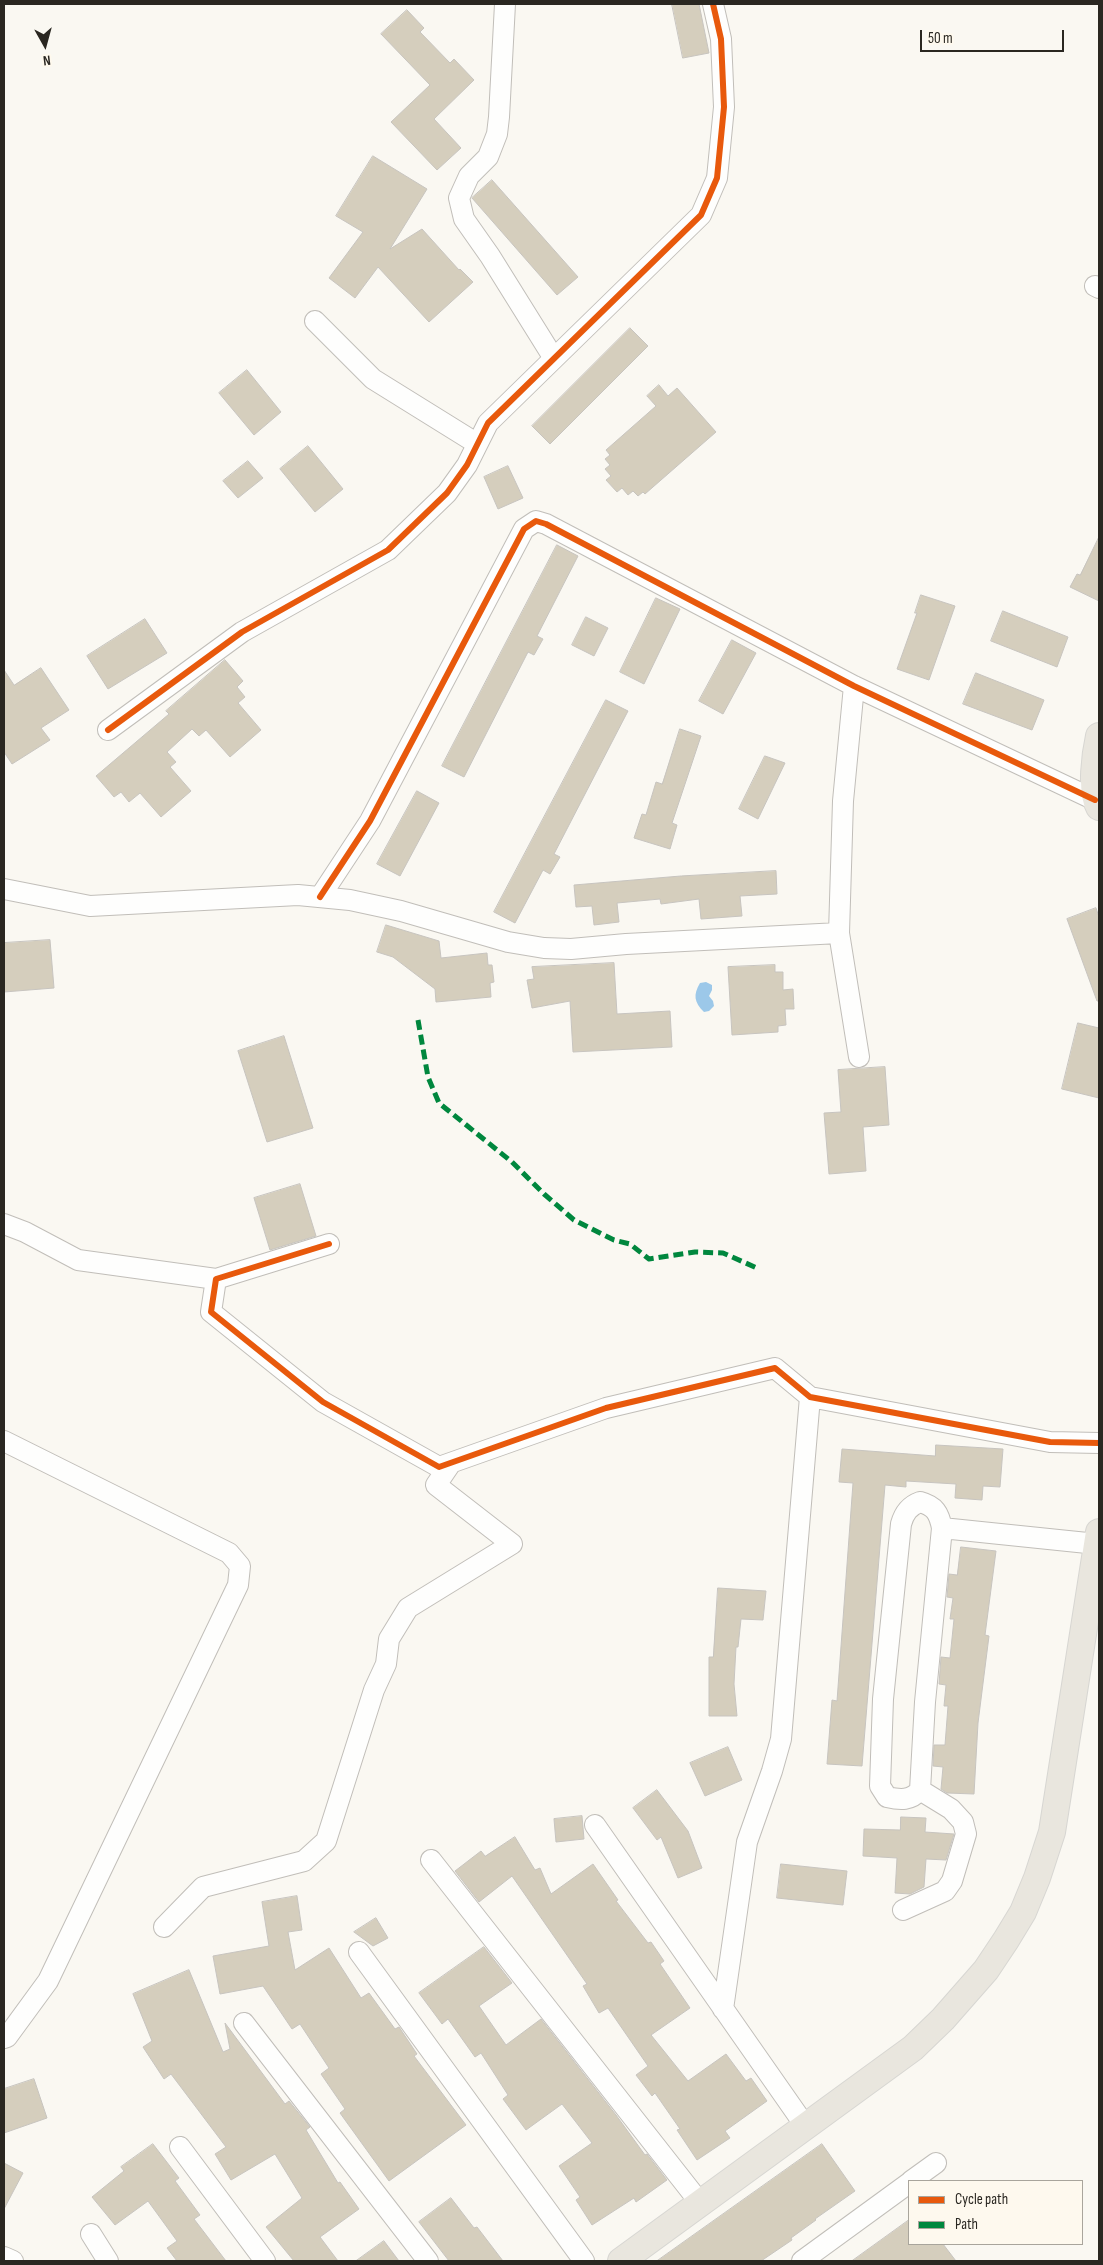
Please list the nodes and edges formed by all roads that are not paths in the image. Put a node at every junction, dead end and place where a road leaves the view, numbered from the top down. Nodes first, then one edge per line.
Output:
1 (504, 4) edge
2 (713, 4) edge
3 (315, 321) dead end
4 (553, 357) junction
5 (476, 444) junction
6 (854, 686) junction
7 (108, 730) dead end
8 (1099, 736) edge
9 (1097, 804) edge
10 (4, 889) edge
11 (320, 897) junction
12 (839, 933) junction
13 (859, 1057) dead end
14 (4, 1224) edge
15 (329, 1244) dead end
16 (216, 1278) junction
17 (810, 1397) junction
18 (4, 1441) edge
19 (1099, 1443) edge
20 (451, 1463) junction
21 (942, 1528) junction
22 (1098, 1538) edge
23 (1093, 1617) edge
24 (920, 1790) junction
25 (595, 1825) dead end
26 (431, 1860) dead end
27 (903, 1910) dead end
28 (164, 1927) dead end
29 (358, 1952) dead end
30 (724, 2009) junction
31 (244, 2023) dead end
32 (4, 2038) edge
33 (806, 2127) junction
34 (180, 2147) dead end
35 (936, 2164) dead end
36 (913, 2180) edge
37 (908, 2184) edge
38 (701, 2204) junction
39 (91, 2234) dead end
40 (4, 2257) edge
41 (812, 2258) edge
42 (13, 2261) edge
43 (108, 2261) edge
44 (265, 2261) edge
45 (428, 2261) edge
46 (584, 2261) edge
47 (621, 2261) edge

1 - 4 street
2 - 4 street
3 - 5 street
4 - 5 street
5 - 7 street
6 - 9 street
6 - 11 street
6 - 12 street
8 - 9 main road
10 - 11 street
11 - 12 street
12 - 13 street
14 - 16 street
15 - 16 street
16 - 20 street
17 - 19 street
17 - 20 street
17 - 30 street
18 - 32 street
20 - 28 street
21 - 22 street
21 - 24 street
21 - 24 street
22 - 23 main road
23 - 33 main road
24 - 27 street
25 - 30 street
26 - 38 street
29 - 46 street
30 - 33 street
31 - 45 street
33 - 38 main road
34 - 44 street
35 - 36 street
37 - 41 street
38 - 47 main road
39 - 43 street
40 - 42 street

